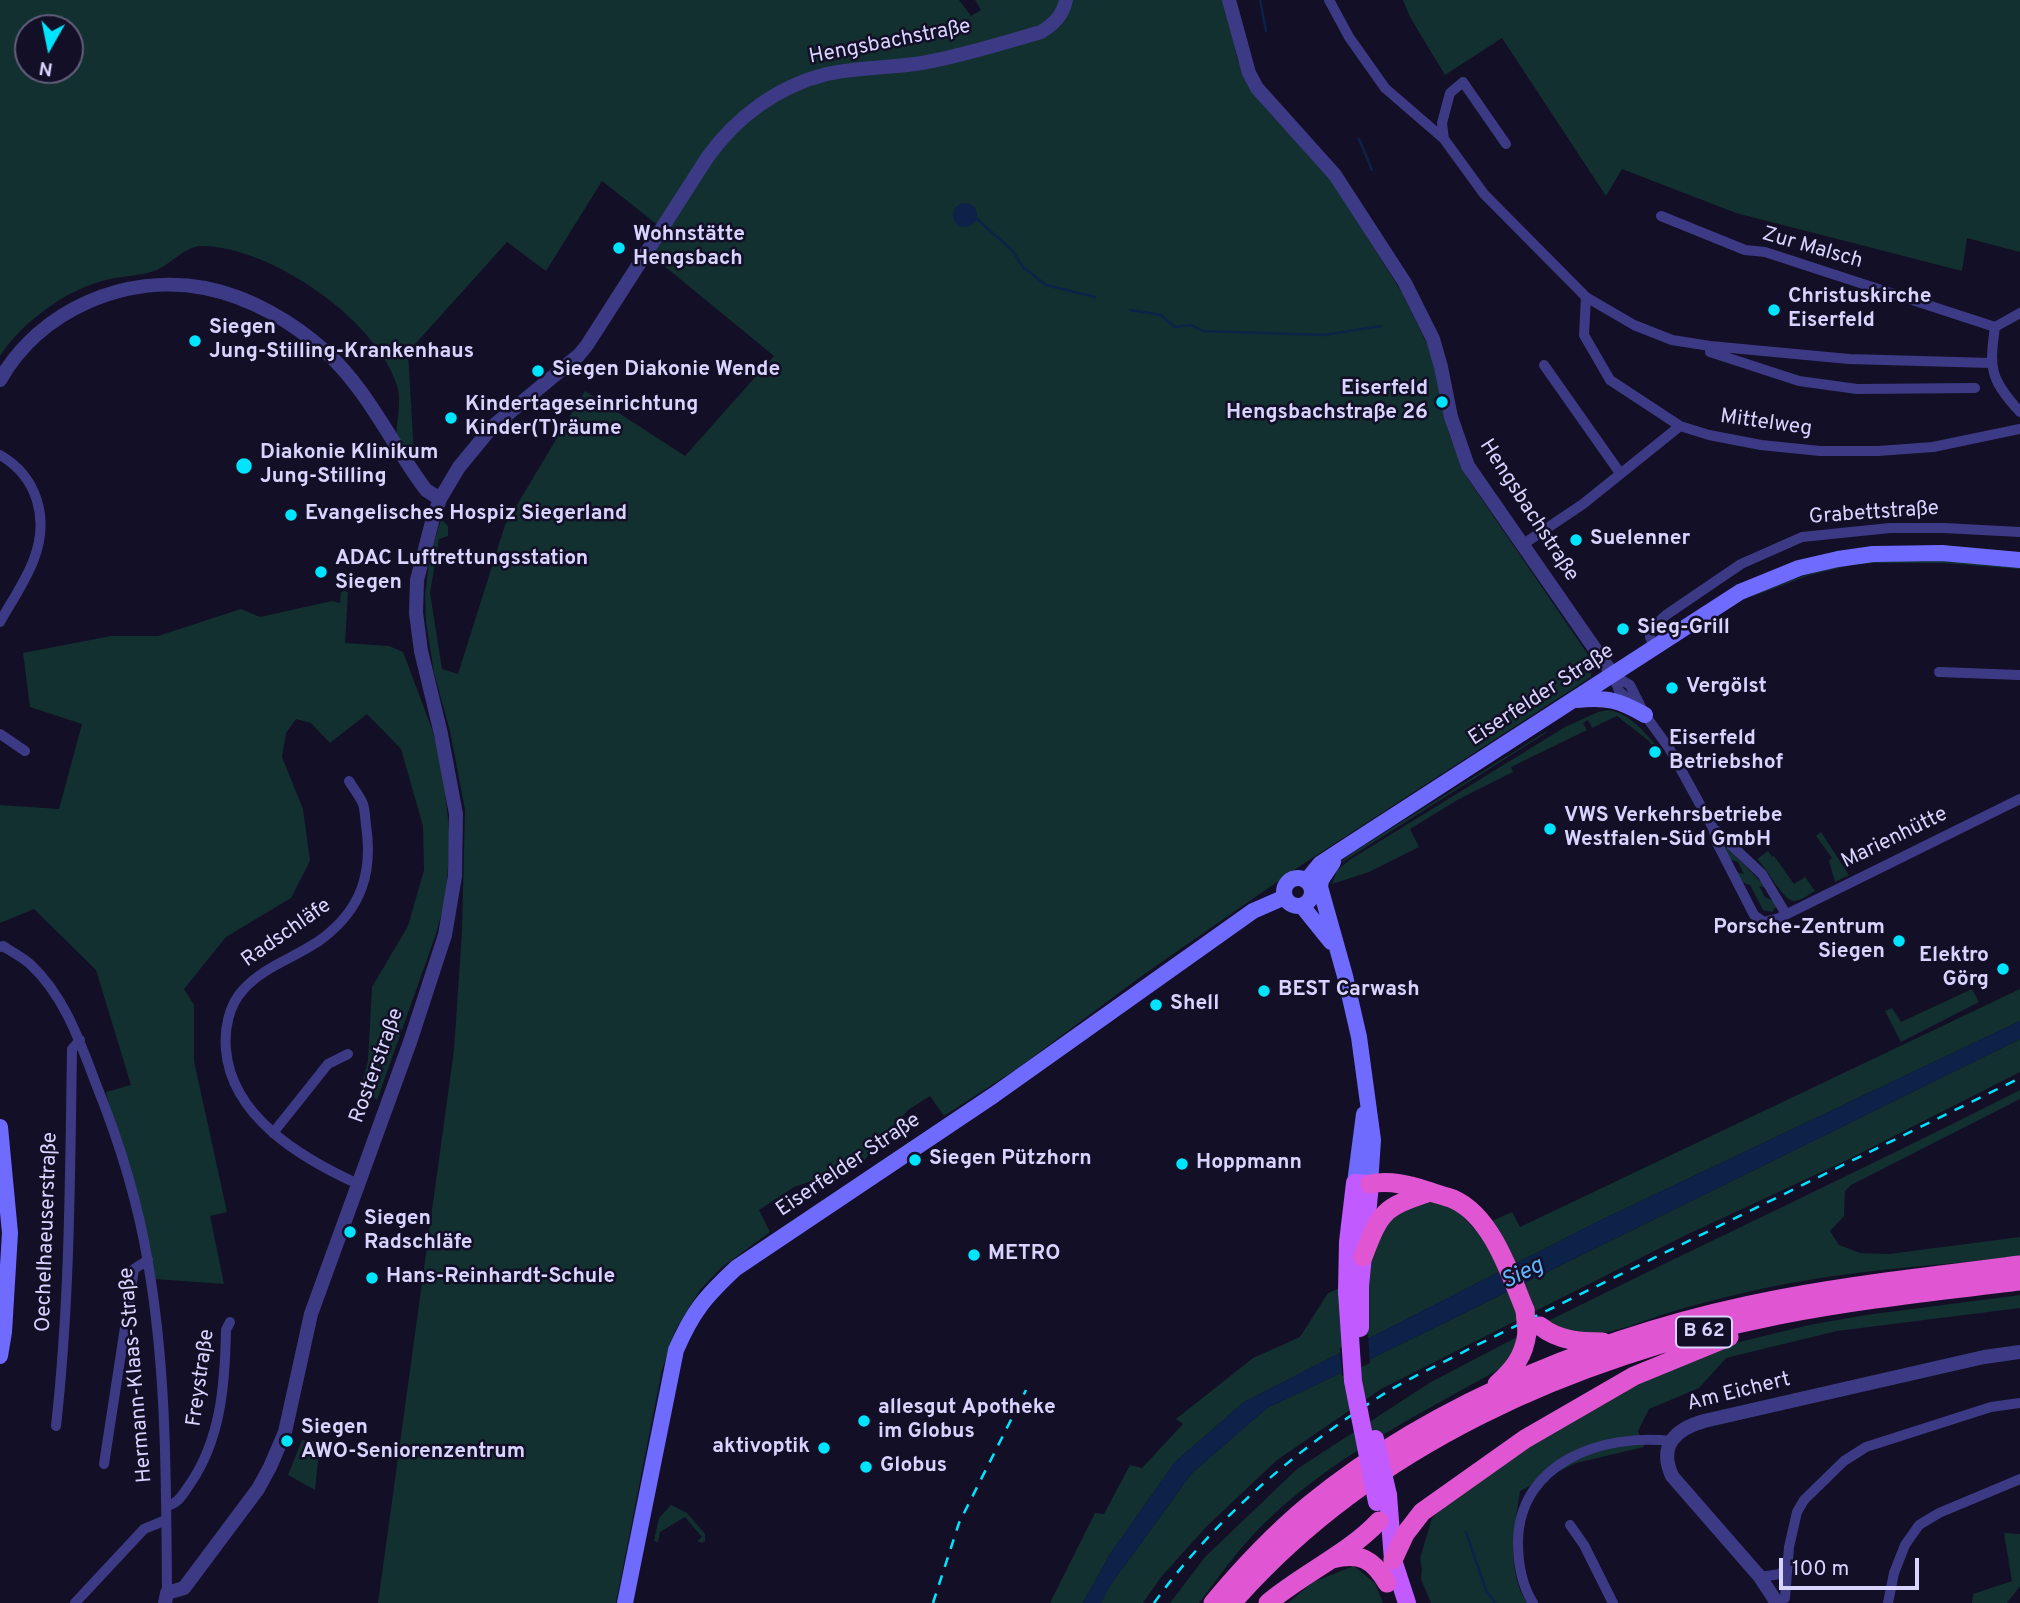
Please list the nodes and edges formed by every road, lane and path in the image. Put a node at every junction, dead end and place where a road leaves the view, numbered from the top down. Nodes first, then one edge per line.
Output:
1 (1066, 0) edge
2 (1228, 0) edge
3 (1329, 0) edge
4 (1444, 139) junction
5 (1506, 144) dead end
6 (1661, 216) dead end
7 (1586, 297) junction
8 (2020, 313) edge
9 (1995, 327) junction
10 (1710, 346) junction
11 (1991, 363) junction
12 (1544, 365) dead end
13 (0, 380) edge
14 (1975, 388) dead end
15 (2020, 412) edge
16 (1680, 426) junction
17 (2020, 429) edge
18 (0, 455) edge
19 (1620, 473) junction
20 (440, 499) junction
21 (2020, 532) edge
22 (1522, 545) junction
23 (2020, 560) edge
24 (0, 622) edge
25 (1655, 648) junction
26 (1939, 672) dead end
27 (1613, 675) junction
28 (2020, 675) edge
29 (1575, 700) junction
30 (1645, 715) junction
31 (0, 734) edge
32 (24, 751) dead end
33 (349, 781) dead end
34 (2020, 799) edge
35 (1713, 828) junction
36 (1349, 845) junction
37 (1307, 880) junction
38 (1285, 897) junction
39 (1306, 903) junction
40 (1786, 914) junction
41 (0, 947) edge
42 (1336, 948) junction
43 (79, 1040) junction
44 (348, 1054) dead end
45 (0, 1127) edge
46 (273, 1133) junction
47 (1362, 1183) junction
48 (358, 1184) junction
49 (1430, 1192) junction
50 (1363, 1257) junction
51 (148, 1260) junction
52 (2020, 1265) edge
53 (2020, 1281) edge
54 (1353, 1289) junction
55 (1862, 1301) junction
56 (230, 1322) dead end
57 (1534, 1329) junction
58 (1618, 1342) junction
59 (2020, 1352) edge
60 (0, 1356) edge
61 (1483, 1397) junction
62 (2020, 1403) edge
63 (56, 1426) dead end
64 (1671, 1441) junction
65 (104, 1464) dead end
66 (2020, 1479) edge
67 (167, 1506) junction
68 (1383, 1509) junction
69 (1422, 1512) junction
70 (166, 1520) junction
71 (1570, 1525) dead end
72 (1327, 1560) junction
73 (1393, 1560) junction
74 (1787, 1567) junction
75 (1760, 1577) junction
76 (1387, 1583) junction
77 (166, 1598) edge
78 (75, 1603) edge
79 (625, 1603) edge
80 (1213, 1603) edge
81 (1232, 1603) edge
82 (1268, 1603) edge
83 (1395, 1603) edge
84 (1407, 1603) edge
85 (1533, 1603) edge
86 (1614, 1603) edge
87 (1777, 1603) edge
88 (1888, 1603) edge

1 - 20 street, Hengsbachstraße
2 - 22 street, Hengsbachstraße
3 - 4 street
4 - 5 street
4 - 7 street
6 - 9 street, Zur Malsch
7 - 10 street
7 - 16 street, Mittelweg
8 - 9 street
9 - 11 street
10 - 11 street
10 - 14 street
11 - 15 street
12 - 19 street
13 - 20 street
16 - 17 street, Mittelweg
16 - 19 street
18 - 24 street
19 - 22 street
20 - 48 street, Rosterstraße
21 - 25 street, Grabettstraße
22 - 27 street, Hengsbachstraße
23 - 25 main road, Eiserfelder Straße
25 - 27 main road, Eiserfelder Straße
26 - 28 street
27 - 29 main road, Eiserfelder Straße
27 - 30 street, Marienhütte
29 - 30 main road
29 - 36 main road, Eiserfelder Straße
30 - 35 street, Marienhütte
31 - 32 street
33 - 46 street, Radschläfe
34 - 40 street, Marienhütte
35 - 40 street, Marienhütte
35 - 40 street, Marienhütte
36 - 37 main road, Eiserfelder Straße
36 - 42 main road
37 - 38 main road, Eiserfelder Straße
37 - 39 main road
38 - 39 main road
38 - 79 main road, Eiserfelder Straße
39 - 42 main road
41 - 43 street, Hermann-Klaas-Straße
42 - 47 main road
43 - 51 street, Hermann-Klaas-Straße
43 - 63 street, Oechelhaeuserstraße
44 - 46 street
45 - 60 main road
46 - 48 street, Radschläfe
47 - 49 highway, B 62
47 - 50 main road
47 - 54 main road
48 - 77 street, Rosterstraße
49 - 50 highway
49 - 57 highway, B 62
50 - 54 main road
51 - 65 street
51 - 67 street, Hermann-Klaas-Straße
52 - 58 highway, B 62
53 - 55 highway, B 62
54 - 68 main road, bridge
55 - 69 highway, B 62
55 - 81 highway, B 62
56 - 67 street, Freystraße
57 - 58 highway, B 62
57 - 61 highway, B 62
58 - 61 highway, B 62
59 - 64 street, Am Eichert
61 - 80 highway, B 62
62 - 74 street
64 - 75 street, Am Eichert
64 - 85 street
66 - 88 street
67 - 70 street, Hermann-Klaas-Straße
68 - 69 highway, B 62
68 - 72 highway
68 - 73 main road
68 - 76 main road
69 - 73 highway, B 62
70 - 77 street, Hermann-Klaas-Straße
70 - 78 street
71 - 86 street
72 - 76 highway
72 - 82 highway
73 - 84 main road
74 - 75 street
74 - 87 street
75 - 87 street, Am Eichert
76 - 83 main road

